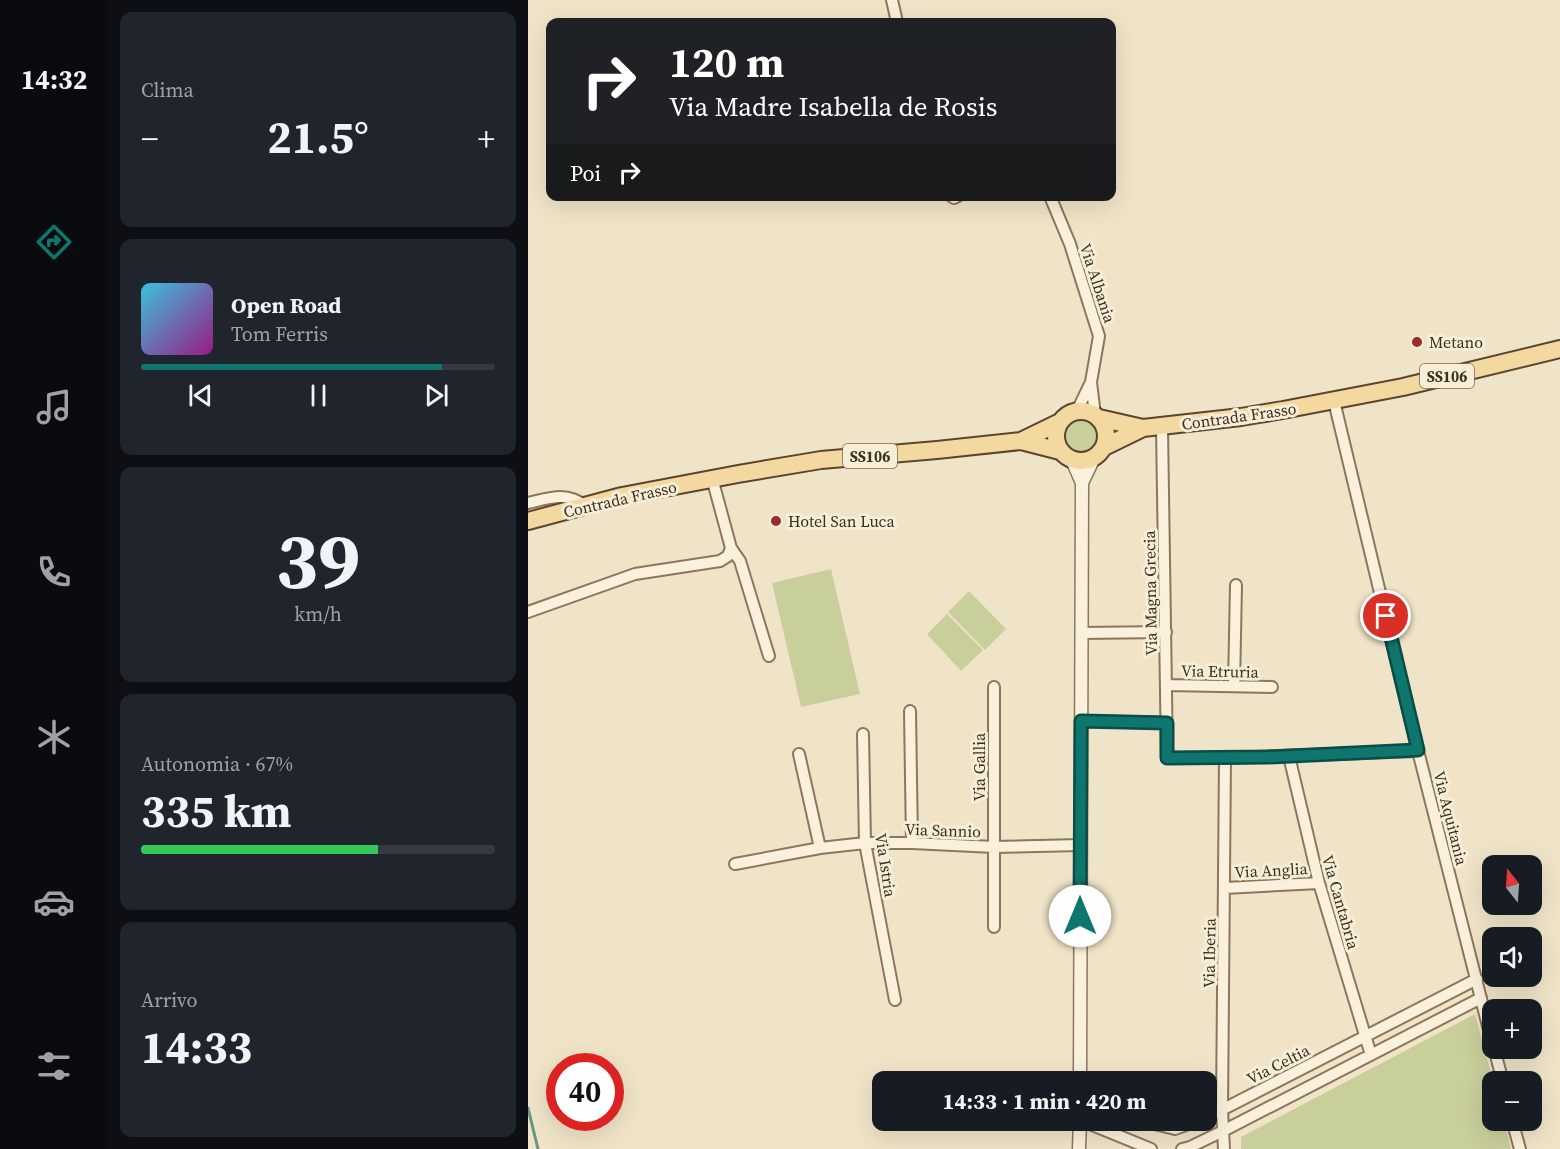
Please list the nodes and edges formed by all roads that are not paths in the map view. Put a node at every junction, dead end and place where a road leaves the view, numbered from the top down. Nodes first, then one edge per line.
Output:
1 (892, 0) edge
2 (896, 18) edge
3 (1052, 201) edge
4 (1560, 349) edge
5 (1091, 382) junction
6 (1334, 401) junction
7 (1077, 411) junction
8 (1097, 416) junction
9 (1058, 423) junction
10 (1162, 427) junction
11 (1143, 428) junction
12 (1021, 441) junction
13 (1099, 453) junction
14 (1066, 456) junction
15 (712, 478) junction
16 (1082, 483) junction
17 (528, 503) edge
18 (585, 506) junction
19 (528, 521) edge
20 (731, 548) junction
21 (1236, 585) dead end
22 (528, 612) edge
23 (1166, 632) junction
24 (1082, 633) junction
25 (769, 656) dead end
26 (1167, 685) junction
27 (1234, 686) junction
28 (994, 687) dead end
29 (1272, 687) dead end
30 (910, 711) dead end
31 (1081, 721) junction
32 (1167, 723) junction
33 (863, 734) dead end
34 (1418, 750) junction
35 (799, 754) dead end
36 (1289, 756) junction
37 (1225, 758) junction
38 (865, 843) junction
39 (912, 843) junction
40 (1081, 845) junction
41 (994, 847) junction
42 (820, 848) junction
43 (735, 864) dead end
44 (1318, 883) junction
45 (1225, 888) junction
46 (994, 927) dead end
47 (1477, 979) junction
48 (1482, 998) joint
49 (895, 1000) dead end
50 (1365, 1036) junction
51 (1371, 1055) junction
52 (1080, 1071) edge
53 (1222, 1110) junction
54 (1217, 1112) edge
55 (1080, 1131) edge
56 (1107, 1131) edge
57 (1223, 1131) junction
58 (1515, 1131) edge
59 (1079, 1149) edge
60 (1151, 1149) edge
61 (1182, 1149) edge
62 (1224, 1149) edge
63 (1520, 1149) edge

1 - 2 street
3 - 5 street, Via Albania
4 - 6 main road, SS106
5 - 7 street, Via Albania
5 - 8 street, Via Albania
6 - 10 main road, Contrada Frasso / SS106
6 - 34 street, Via Aquitania
7 - 8 main road, SS106
7 - 9 main road, SS106
8 - 11 main road, Contrada Frasso / SS106
8 - 13 main road
9 - 12 main road, Contrada Frasso / SS106
9 - 14 main road
10 - 11 main road, Contrada Frasso / SS106
10 - 23 street, Via Magna Grecia
11 - 13 main road, Contrada Frasso / SS106
12 - 14 main road, Contrada Frasso / SS106
12 - 15 main road, Contrada Frasso / SS106
13 - 14 main road, SS106
13 - 16 street
14 - 16 street
15 - 18 main road, Contrada Frasso / SS106
15 - 20 street
16 - 24 street
17 - 18 street, Contrada Frasso
18 - 19 main road, Contrada Frasso / SS106
20 - 22 street
20 - 25 street
21 - 27 street
23 - 24 street
23 - 26 street, Via Magna Grecia
24 - 31 street
26 - 27 street, Via Etruria
26 - 32 street, Via Magna Grecia
27 - 29 street, Via Etruria
28 - 41 street, Via Gallia
30 - 39 street
31 - 32 street
31 - 40 street
32 - 37 street, Via Magna Grecia
33 - 38 street, Via Istria
34 - 36 street
34 - 47 street, Via Aquitania
35 - 42 street
36 - 37 street
36 - 44 street, Via Cantabria
37 - 45 street, Via Iberia
38 - 39 street, Via Sannio
38 - 42 street, Via Sannio
38 - 49 street, Via Istria
39 - 41 street, Via Sannio
40 - 41 street, Via Sannio
40 - 52 street
41 - 46 street, Via Sannio
42 - 43 street, Via Sannio
44 - 45 street, Via Anglia
44 - 50 street, Via Cantabria
45 - 53 street, Via Iberia
47 - 48 street, Via Aquitania
47 - 50 street
48 - 51 street
50 - 51 street, Via Cantabria
50 - 53 street, Via Celtia
51 - 57 street
53 - 54 street, Via Celtia
53 - 57 street, Via Iberia
55 - 59 street
56 - 60 street
57 - 61 street
57 - 62 street, Via Iberia
58 - 63 street

